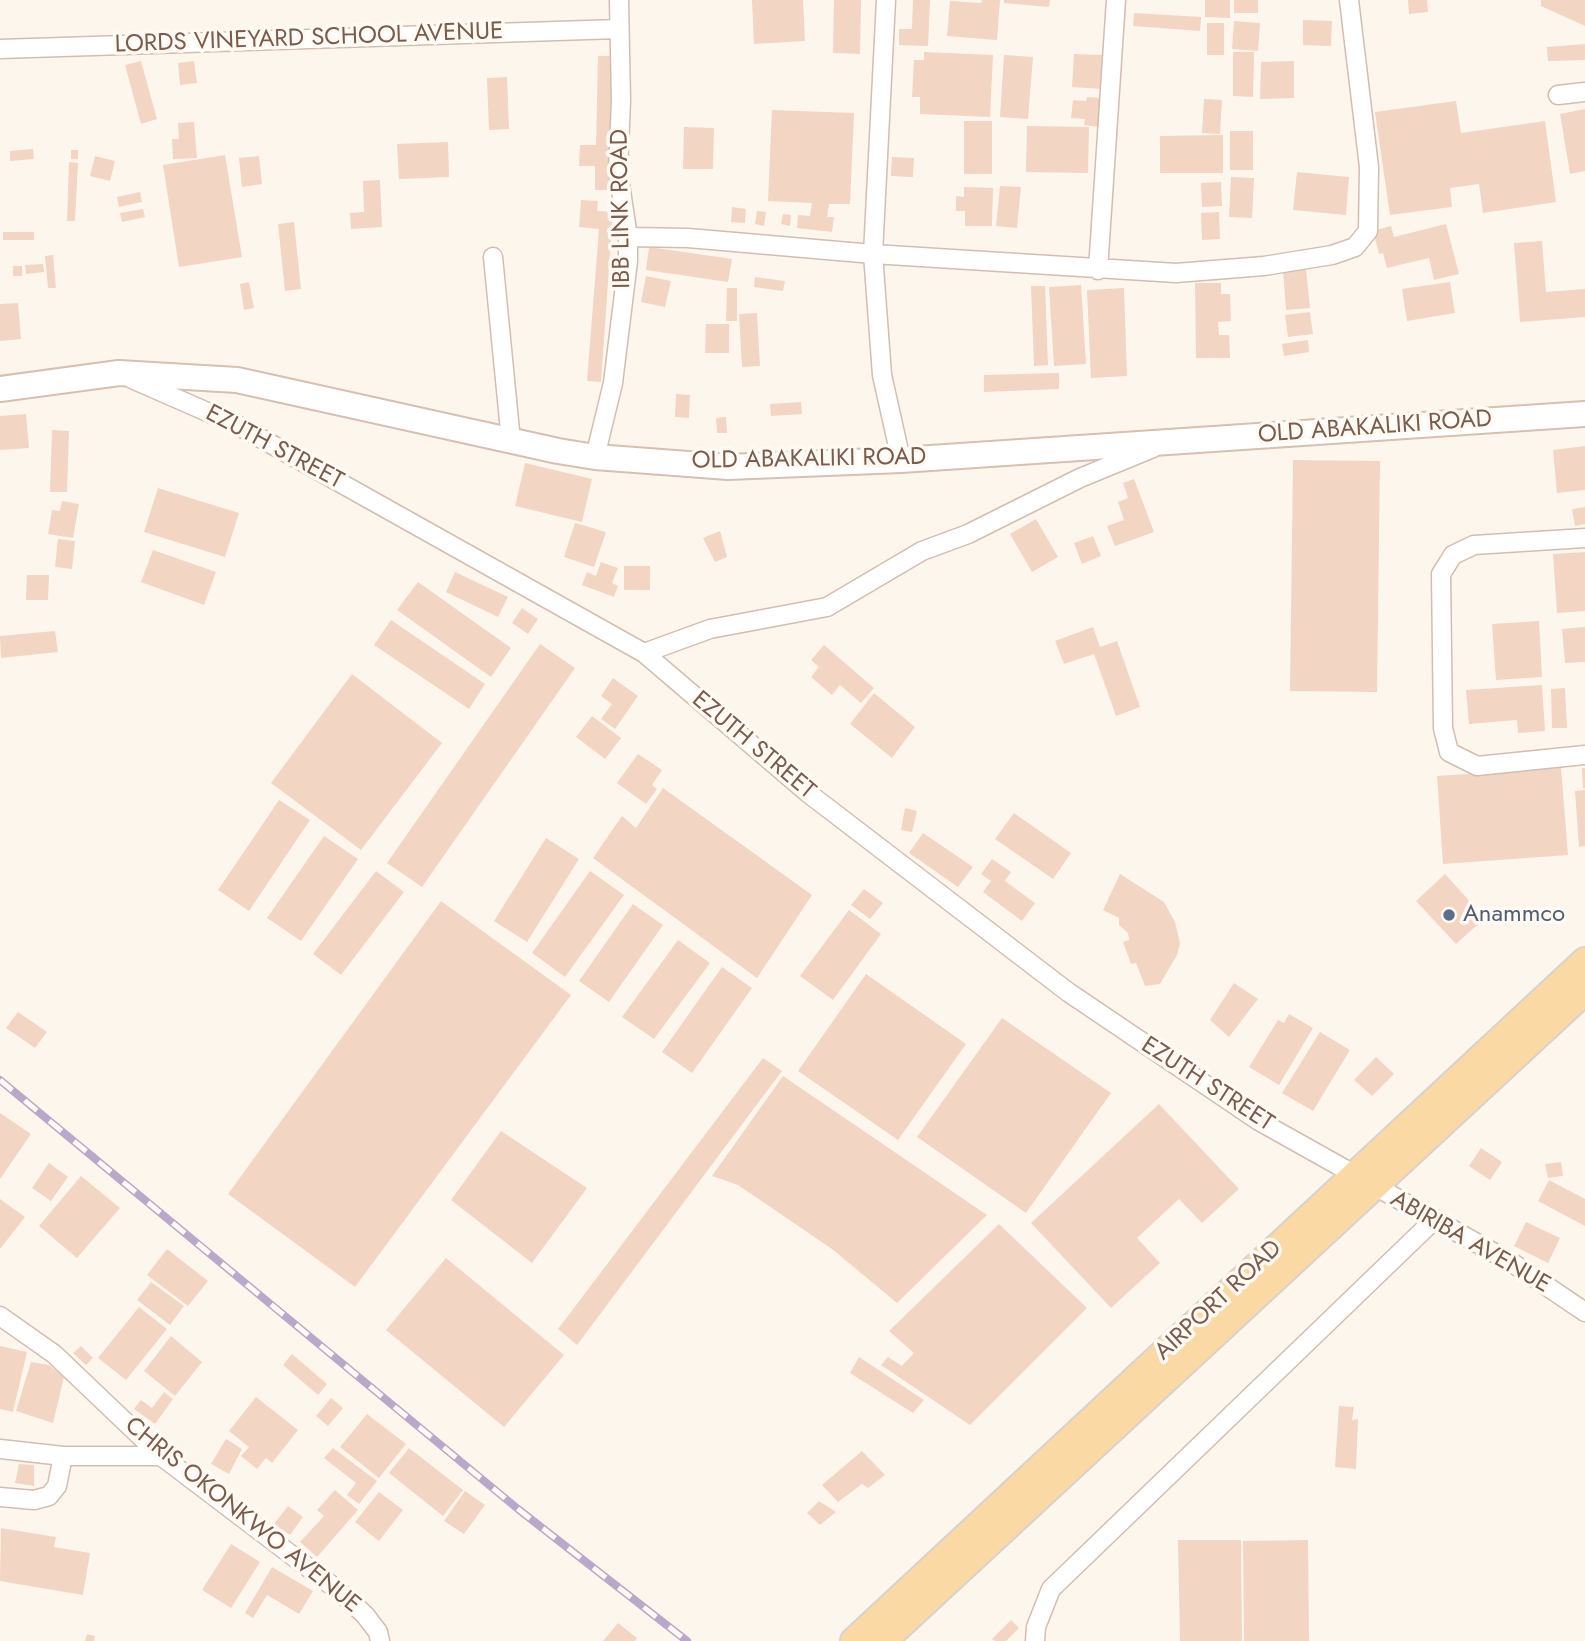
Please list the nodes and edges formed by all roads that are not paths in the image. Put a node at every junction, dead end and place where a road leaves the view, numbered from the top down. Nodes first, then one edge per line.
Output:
1 (619, 0) edge
2 (886, 0) edge
3 (1115, 0) edge
4 (1349, 0) edge
5 (618, 29) junction
6 (0, 48) edge
7 (1585, 92) edge
8 (1558, 95) dead end
9 (628, 237) junction
10 (873, 254) junction
11 (494, 257) dead end
12 (1098, 270) junction
13 (119, 373) junction
14 (0, 389) edge
15 (1585, 414) edge
16 (511, 441) junction
17 (1166, 442) junction
18 (595, 457) junction
19 (901, 460) junction
20 (1585, 538) edge
21 (644, 653) junction
22 (1585, 755) edge
23 (1585, 961) edge
24 (1585, 991) edge
25 (1364, 1181) junction
26 (1435, 1219) junction
27 (1585, 1312) edge
28 (0, 1316) edge
29 (0, 1449) edge
30 (64, 1456) junction
31 (161, 1456) junction
32 (0, 1497) edge
33 (380, 1641) edge
34 (854, 1641) edge
35 (883, 1641) edge
36 (1035, 1641) edge

1 - 5 street, IBB LINK ROAD
2 - 10 street
3 - 12 street
4 - 12 street
5 - 6 street, LORDS VINEYARD SCHOOL AVENUE
5 - 9 street, IBB LINK ROAD
7 - 8 street
9 - 10 street
9 - 18 street, IBB LINK ROAD
10 - 12 street
10 - 19 street
11 - 16 street
13 - 14 main road, OLD ABAKALIKI ROAD
13 - 16 main road, OLD ABAKALIKI ROAD
13 - 21 street, EZUTH STREET
15 - 17 main road, OLD ABAKALIKI ROAD
16 - 18 main road, OLD ABAKALIKI ROAD
17 - 19 main road, OLD ABAKALIKI ROAD
17 - 21 street
18 - 19 main road, OLD ABAKALIKI ROAD
20 - 22 street
21 - 25 street, EZUTH STREET
23 - 25 main road, AIRPORT ROAD
24 - 25 main road, AIRPORT ROAD
25 - 26 street, ABIRIBA AVENUE
25 - 34 main road, AIRPORT ROAD
25 - 35 main road, AIRPORT ROAD
26 - 27 street, ABIRIBA AVENUE
26 - 36 street
28 - 31 street, CHRIS OKONKWO AVENUE
29 - 30 street
30 - 31 street
30 - 32 street
31 - 33 street, CHRIS OKONKWO AVENUE

